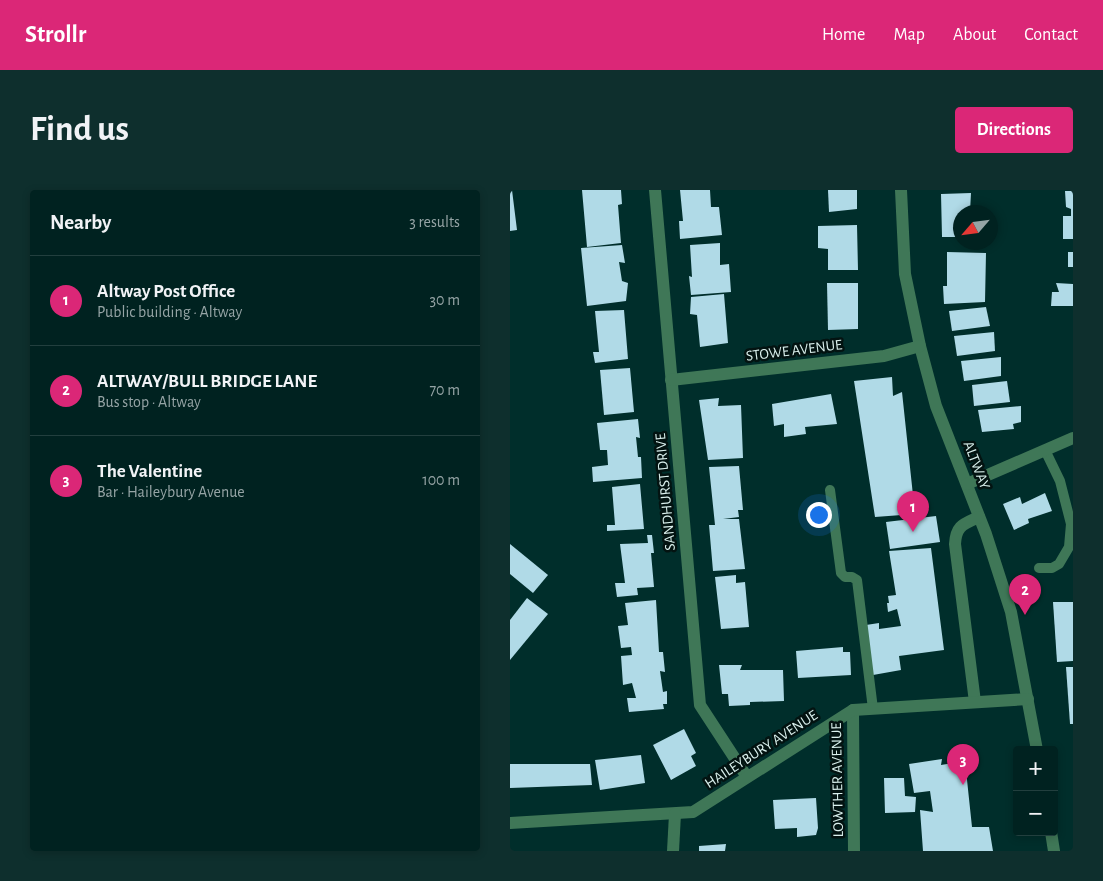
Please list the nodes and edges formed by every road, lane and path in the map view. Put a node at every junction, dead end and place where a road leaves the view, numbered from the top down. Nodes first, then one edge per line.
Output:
1 (655, 190) edge
2 (901, 190) edge
3 (920, 346) junction
4 (671, 380) junction
5 (1073, 438) edge
6 (1045, 450) junction
7 (967, 484) junction
8 (830, 490) dead end
9 (979, 518) junction
10 (1039, 568) dead end
11 (1028, 699) junction
12 (975, 702) junction
13 (873, 709) junction
14 (853, 710) junction
15 (1036, 746) edge
16 (747, 777) junction
17 (675, 814) junction
18 (510, 824) edge
19 (1052, 836) edge
20 (673, 851) edge
21 (854, 851) edge
22 (1054, 851) edge

1 - 4 street, SANDHURST DRIVE
2 - 3 street, ALTWAY
3 - 4 street, STOWE AVENUE
3 - 7 street, ALTWAY
4 - 16 street, SANDHURST DRIVE
5 - 6 street
6 - 7 street
6 - 10 lane
7 - 9 street, ALTWAY
8 - 13 lane
9 - 11 street, ALTWAY
9 - 12 street
11 - 12 street, HAILEYBURY AVENUE
11 - 15 street, ALTWAY
12 - 13 street, HAILEYBURY AVENUE
13 - 14 street, HAILEYBURY AVENUE
14 - 16 street, HAILEYBURY AVENUE
14 - 21 street, LOWTHER AVENUE
16 - 17 street, HAILEYBURY AVENUE
17 - 18 street, HAILEYBURY AVENUE
17 - 20 street
19 - 22 street

